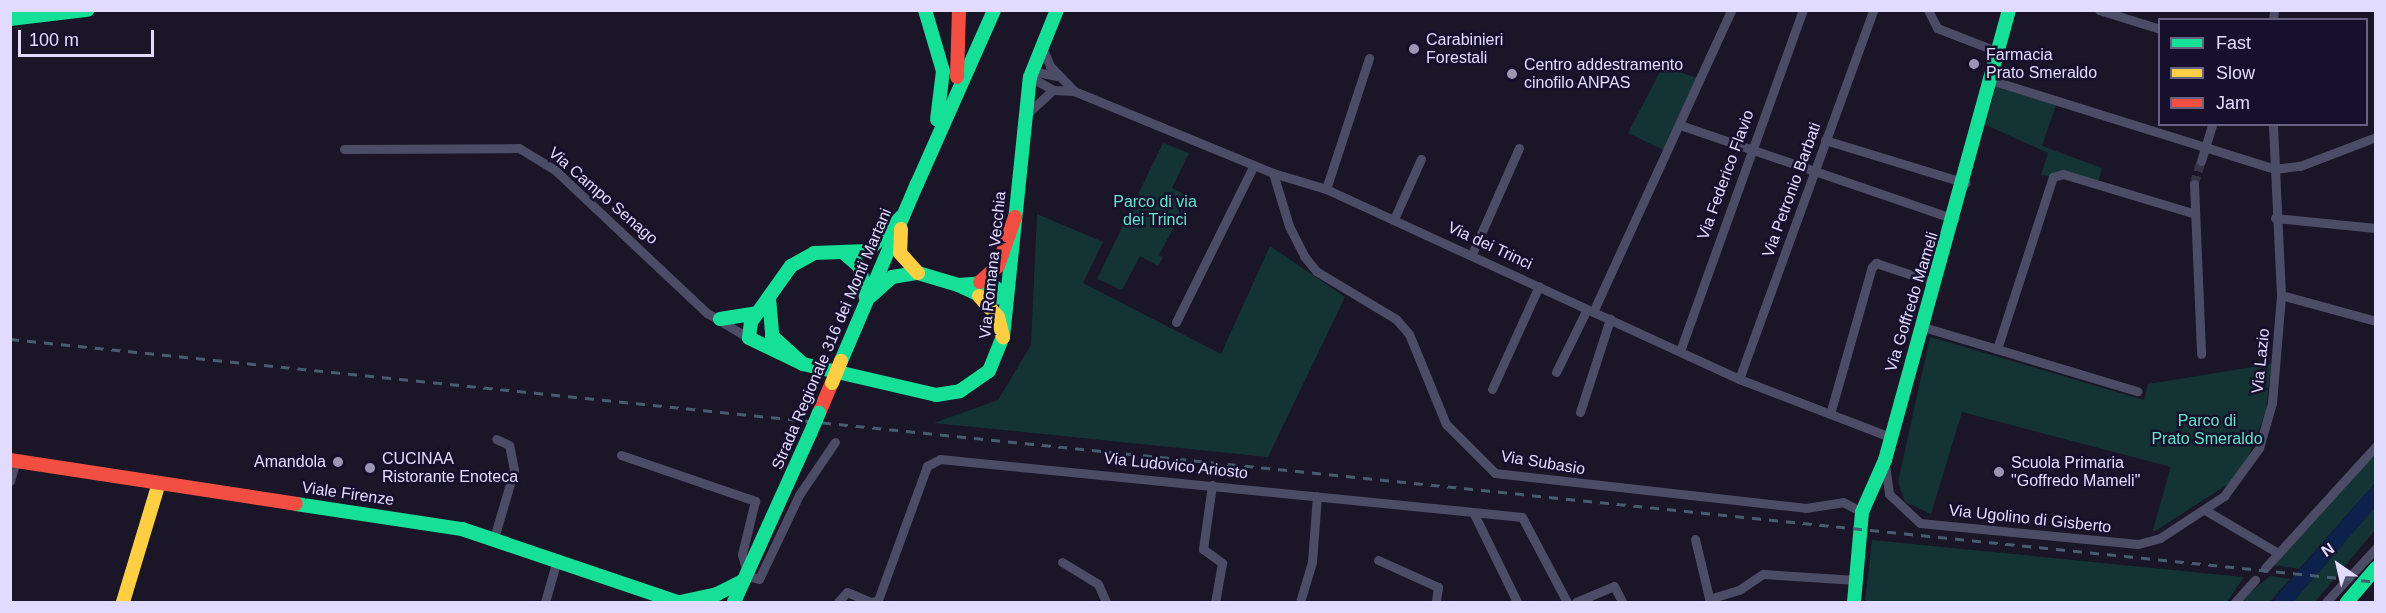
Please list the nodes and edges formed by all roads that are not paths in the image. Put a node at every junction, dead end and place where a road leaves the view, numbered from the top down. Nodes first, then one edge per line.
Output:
1 (87, 10) edge
2 (925, 10) edge
3 (959, 10) edge
4 (994, 10) edge
5 (1057, 10) edge
6 (1731, 10) edge
7 (1803, 10) edge
8 (1873, 10) edge
9 (1928, 10) edge
10 (2009, 10) edge
11 (2099, 10) edge
12 (10, 19) edge
13 (2158, 29) edge
14 (1042, 42) junction
15 (1999, 52) junction
16 (1369, 58) dead end
17 (1057, 76) junction
18 (1030, 77) junction
19 (1994, 81) junction
20 (1053, 90) junction
21 (1074, 91) junction
22 (947, 113) junction
23 (1024, 120) junction
24 (1683, 126) junction
25 (2211, 126) edge
26 (2272, 126) edge
27 (2376, 137) edge
28 (1826, 140) junction
29 (2205, 147) junction
30 (1520, 148) dead end
31 (344, 150) dead end
32 (1750, 151) junction
33 (1421, 159) dead end
34 (2201, 161) tunnel mouth
35 (1254, 165) junction
36 (2274, 169) junction
37 (1274, 173) junction
38 (1813, 174) junction
39 (1966, 183) junction
40 (917, 184) junction
41 (2194, 184) tunnel mouth
42 (1326, 189) junction
43 (2192, 213) junction
44 (902, 216) junction
45 (1015, 217) junction
46 (2275, 218) junction
47 (1394, 219) junction
48 (1956, 219) junction
49 (2376, 228) edge
50 (845, 254) junction
51 (1472, 254) junction
52 (918, 273) junction
53 (1933, 282) junction
54 (1539, 286) junction
55 (979, 289) junction
56 (2281, 295) junction
57 (1007, 296) junction
58 (866, 301) junction
59 (1590, 310) junction
60 (762, 314) junction
61 (717, 318) junction
62 (1610, 319) junction
63 (2376, 321) edge
64 (1176, 322) dead end
65 (1920, 326) junction
66 (1003, 337) junction
67 (749, 338) junction
68 (1997, 349) junction
69 (1680, 351) junction
70 (2201, 354) dead end
71 (803, 364) junction
72 (1556, 372) dead end
73 (1739, 379) junction
74 (1492, 389) dead end
75 (2137, 391) dead end
76 (1580, 412) dead end
77 (1830, 414) junction
78 (1890, 437) junction
79 (496, 439) dead end
80 (835, 442) dead end
81 (2376, 446) edge
82 (621, 455) dead end
83 (13, 460) edge
84 (1885, 460) junction
85 (10, 481) edge
86 (159, 483) junction
87 (1212, 485) junction
88 (1317, 496) junction
89 (2205, 510) junction
90 (1473, 512) junction
91 (1862, 512) junction
92 (494, 538) junction
93 (1695, 538) dead end
94 (2376, 548) edge
95 (2278, 553) junction
96 (557, 560) junction
97 (1377, 560) dead end
98 (1062, 562) dead end
99 (2265, 568) dead end
100 (2376, 568) edge
101 (747, 577) junction
102 (2376, 578) edge
103 (1856, 580) junction
104 (2255, 580) dead end
105 (839, 601) edge
106 (1710, 601) edge
107 (676, 602) edge
108 (123, 603) edge
109 (545, 603) edge
110 (734, 603) edge
111 (747, 603) edge
112 (871, 603) edge
113 (1106, 603) edge
114 (1215, 603) edge
115 (1300, 603) edge
116 (1436, 603) edge
117 (1517, 603) edge
118 (1567, 603) edge
119 (1576, 603) edge
120 (1622, 603) edge
121 (1854, 603) edge
122 (2235, 603) edge
123 (2326, 603) edge
124 (2347, 603) edge
125 (2356, 603) edge

1 - 12 main road
2 - 40 main road
3 - 22 main road
4 - 22 main road
5 - 14 main road, Via Romana Vecchia
6 - 24 street
7 - 32 street, Via Federico Flavio
8 - 28 street, Via Petronio Barbati
9 - 15 street
10 - 15 main road, Via Goffredo Mameli
11 - 13 street
14 - 17 street, Via dei Trinci
14 - 18 main road, Via Romana Vecchia
15 - 19 main road, Via Goffredo Mameli
16 - 42 street
17 - 18 street
17 - 21 street, Via dei Trinci
18 - 20 street, Via dei Trinci
18 - 23 main road, Via Romana Vecchia
19 - 29 street
19 - 39 main road, Via Goffredo Mameli
20 - 21 street, Via dei Trinci
20 - 23 street
21 - 35 street, Via dei Trinci
22 - 40 main road, Strada Regionale 316 dei Monti Martani
23 - 45 main road, Via Romana Vecchia
24 - 32 street
24 - 59 street
25 - 29 street
26 - 36 street, Via Lazio
27 - 36 street
28 - 38 street, Via Petronio Barbati
28 - 39 street
29 - 34 street
29 - 36 street
30 - 51 street
31 - 61 street, Via Campo Senago
32 - 38 street
32 - 69 street, Via Federico Flavio
33 - 47 street
35 - 37 street, Via dei Trinci
35 - 64 street
36 - 46 street, Via Lazio
37 - 42 street, Via dei Trinci
37 - 91 street, Via Subasio
38 - 48 street
38 - 73 street, Via Petronio Barbati
39 - 48 main road, Via Goffredo Mameli
40 - 44 main road, Strada Regionale 316 dei Monti Martani
41 - 43 street
42 - 47 street, Via dei Trinci
43 - 68 street
43 - 70 street
44 - 50 main road
44 - 52 main road
44 - 58 main road, Strada Regionale 316 dei Monti Martani
45 - 55 main road
45 - 57 main road, Via Romana Vecchia
46 - 49 street
46 - 56 street, Via Lazio
47 - 51 street, Via dei Trinci
48 - 53 main road, Via Goffredo Mameli
50 - 58 main road
50 - 60 main road
51 - 54 street, Via dei Trinci
52 - 55 main road
52 - 58 main road
53 - 65 main road, Via Goffredo Mameli
53 - 77 street
54 - 59 street, Via dei Trinci
54 - 74 street
55 - 57 main road
55 - 66 main road
56 - 63 street
56 - 89 street, Via Lazio
57 - 66 main road, Via Romana Vecchia
58 - 101 main road, Strada Regionale 316 dei Monti Martani, bridge
59 - 62 street, Via dei Trinci
59 - 72 street
60 - 61 main road
60 - 67 main road
60 - 71 main road
61 - 67 street, Via Romana Vecchia
62 - 69 street, Via dei Trinci
62 - 76 street
65 - 68 street
65 - 78 main road, Via Goffredo Mameli
66 - 71 main road, Via Romana Vecchia
67 - 71 main road, Via Romana Vecchia
68 - 75 street
69 - 73 street, Via dei Trinci
73 - 77 street, Via dei Trinci
77 - 78 street, Via dei Trinci
78 - 84 main road, Via Goffredo Mameli
79 - 92 street
80 - 101 street
81 - 95 street
82 - 101 street
83 - 85 street
83 - 86 main road, Viale Firenze
84 - 89 street, Via Ugolino di Gisberto
84 - 91 main road, Via Goffredo Mameli
86 - 92 main road, Viale Firenze
86 - 108 main road
87 - 88 street, Via Ludovico Ariosto
87 - 112 street, Via Ludovico Ariosto
87 - 114 street
88 - 90 street, Via Ludovico Ariosto
88 - 115 street
89 - 95 street
90 - 117 street
90 - 118 street, Via Ludovico Ariosto
91 - 103 main road, Via Goffredo Mameli
92 - 96 main road, Viale Firenze
93 - 106 street
94 - 123 street
95 - 99 street
96 - 107 main road, Viale Firenze
96 - 109 street
97 - 116 street
98 - 113 street
100 - 124 main road
101 - 107 main road
101 - 110 main road, Strada Regionale 316 dei Monti Martani
101 - 111 main road, Strada Regionale 316 dei Monti Martani
102 - 125 main road
103 - 106 street
103 - 121 main road, Via Goffredo Mameli
104 - 122 street
105 - 112 street, Via Ludovico Ariosto
119 - 120 street

